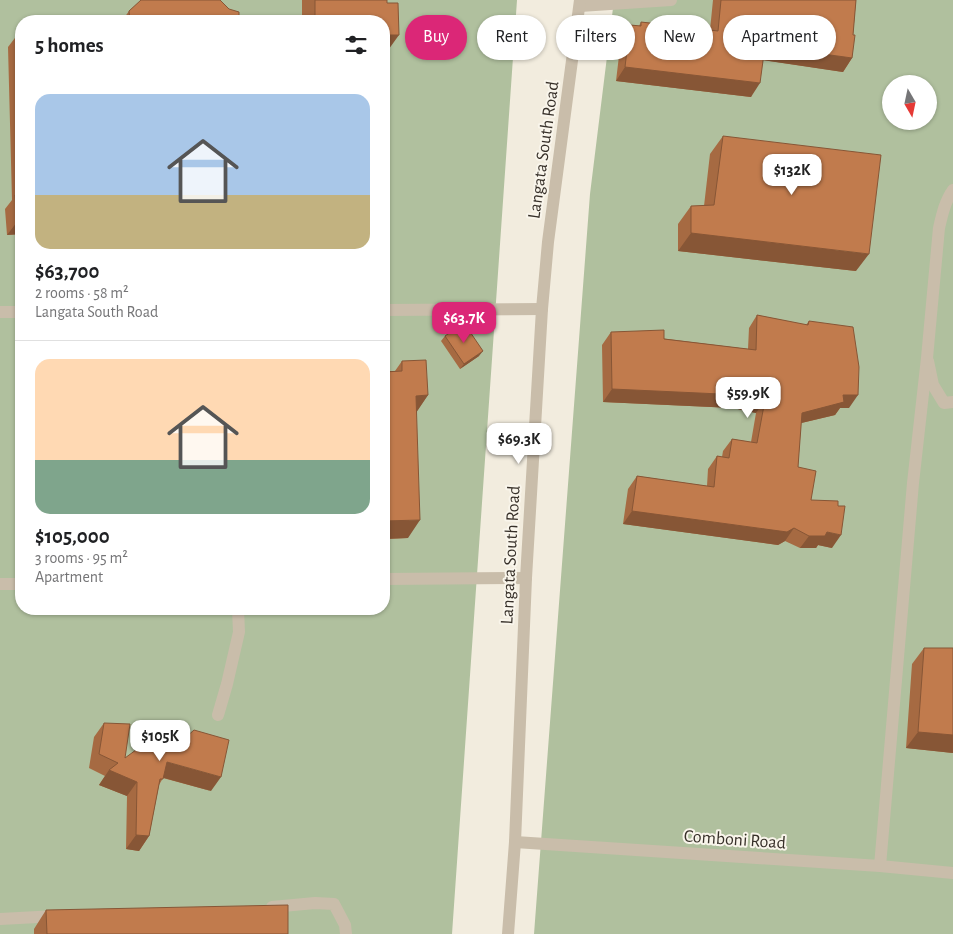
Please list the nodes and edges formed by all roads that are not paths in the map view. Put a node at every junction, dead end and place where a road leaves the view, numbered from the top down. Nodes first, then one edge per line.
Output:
1 (672, 0) edge
2 (580, 3) edge
3 (953, 190) edge
4 (542, 309) junction
5 (390, 310) edge
6 (0, 312) edge
7 (15, 312) edge
8 (927, 358) junction
9 (953, 402) edge
10 (526, 578) junction
11 (390, 579) edge
12 (0, 584) edge
13 (15, 584) edge
14 (238, 615) edge
15 (218, 714) dead end
16 (515, 842) junction
17 (880, 866) junction
18 (953, 873) edge
19 (259, 908) edge
20 (70, 916) edge
21 (0, 919) edge
22 (346, 934) edge
23 (508, 934) edge

1 - 2 street
2 - 4 street, Langata South Road
3 - 8 street
4 - 5 street
4 - 10 street, Langata South Road
6 - 7 street
8 - 9 street
8 - 17 street
10 - 11 street
10 - 16 street, Langata South Road
12 - 13 street
14 - 15 street
16 - 17 street, Comboni Road
16 - 23 street, Langata South Road
17 - 18 street, Comboni Road
19 - 22 street
20 - 21 street

